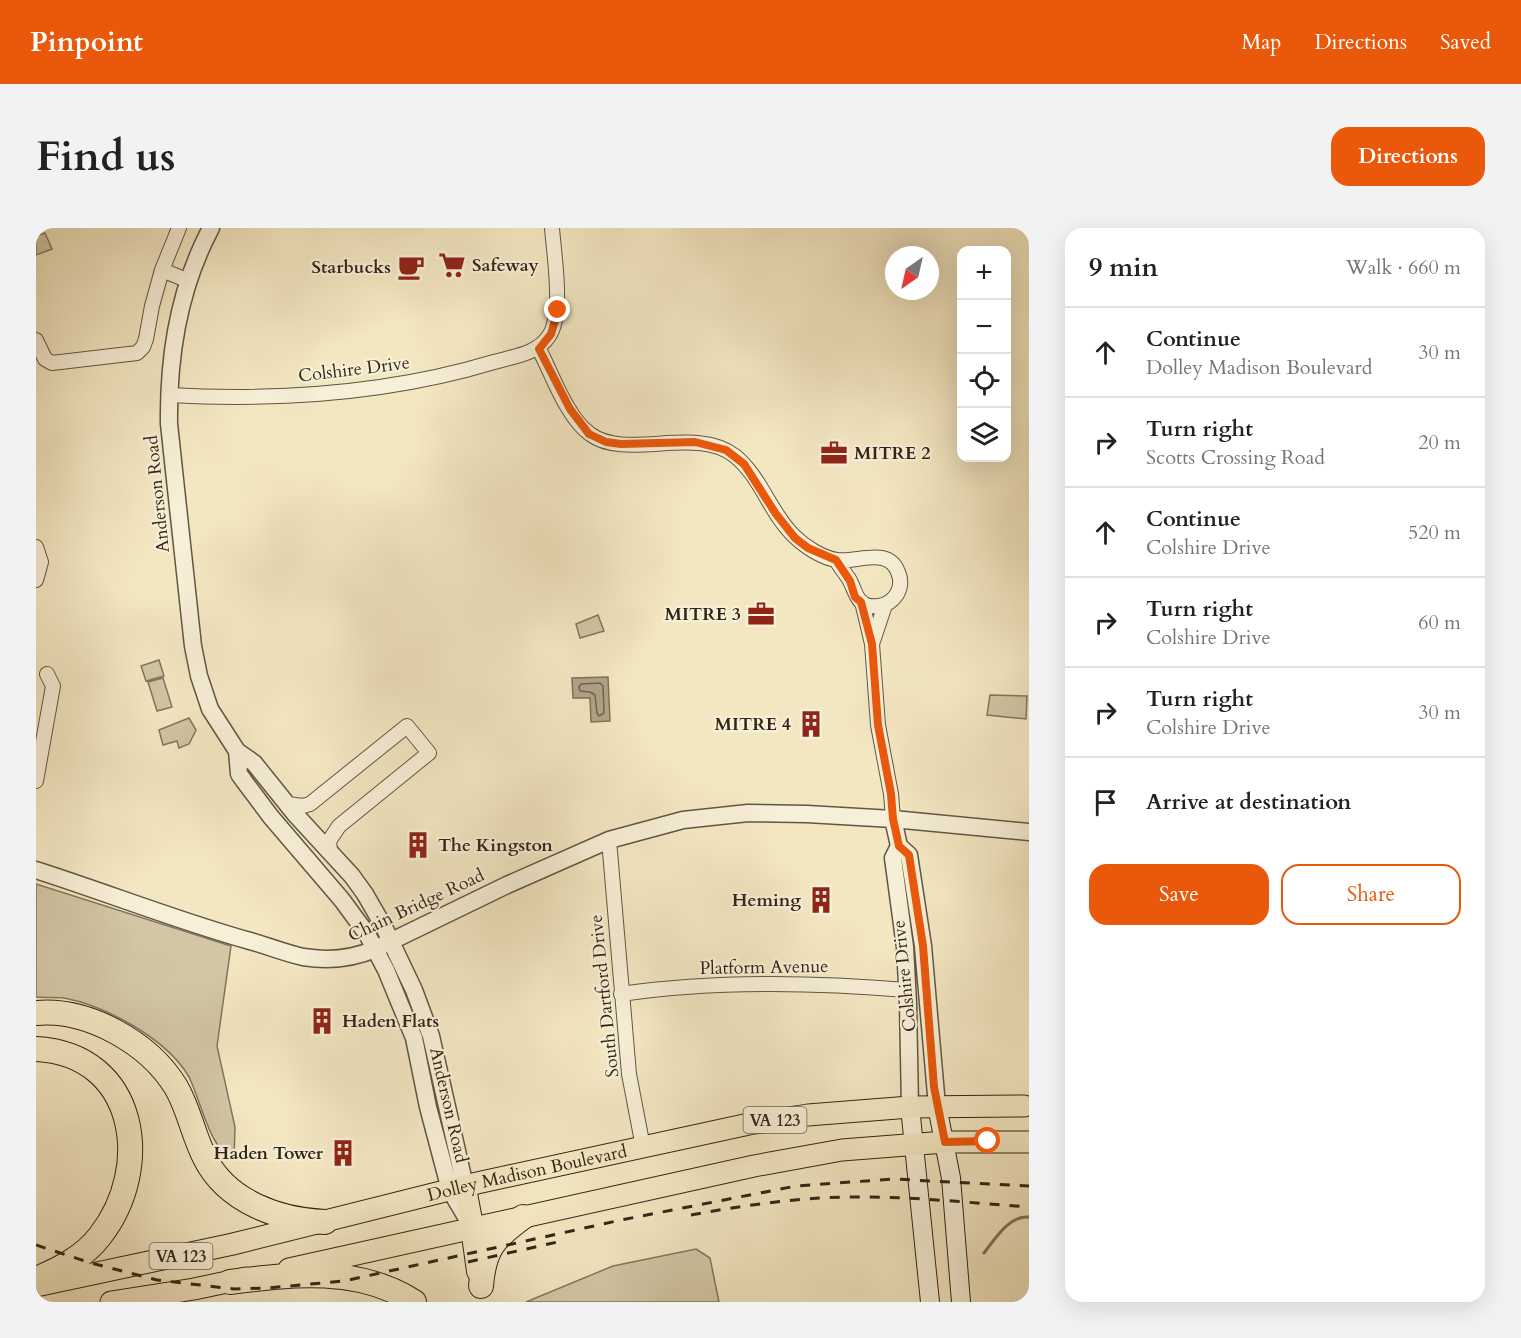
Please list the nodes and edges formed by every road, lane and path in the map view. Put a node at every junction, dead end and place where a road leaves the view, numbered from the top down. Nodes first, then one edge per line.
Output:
1 (179, 228) edge
2 (211, 228) edge
3 (552, 228) edge
4 (162, 270) junction
5 (189, 281) junction
6 (36, 340) edge
7 (539, 349) junction
8 (169, 395) junction
9 (36, 547) edge
10 (864, 559) junction
11 (836, 560) junction
12 (36, 580) edge
13 (850, 581) junction
14 (861, 602) junction
15 (885, 604) junction
16 (872, 644) junction
17 (46, 675) dead end
18 (237, 751) junction
19 (36, 781) edge
20 (287, 804) junction
21 (893, 819) junction
22 (1029, 832) edge
23 (609, 840) junction
24 (899, 846) junction
25 (330, 852) junction
26 (36, 870) edge
27 (392, 942) junction
28 (375, 949) junction
29 (907, 990) junction
30 (621, 994) junction
31 (36, 1013) edge
32 (36, 1049) edge
33 (937, 1106) junction
34 (1024, 1106) dead end
35 (910, 1107) junction
36 (945, 1142) junction
37 (1029, 1142) edge
38 (915, 1144) junction
39 (643, 1147) junction
40 (457, 1188) junction
41 (523, 1217) junction
42 (325, 1222) junction
43 (473, 1228) junction
44 (928, 1274) junction
45 (36, 1279) edge
46 (230, 1282) junction
47 (36, 1286) edge
48 (483, 1294) edge
49 (111, 1302) edge
50 (414, 1302) edge
51 (930, 1302) edge
52 (940, 1302) edge
53 (961, 1302) edge

1 - 4 street
2 - 5 street, Anderson Road
3 - 7 street
4 - 5 street
4 - 6 street
5 - 8 street, Anderson Road
7 - 8 street, Colshire Drive
7 - 11 street, Colshire Drive
8 - 18 street, Anderson Road
9 - 12 street
10 - 11 street, Colshire Drive
10 - 13 street
10 - 15 street, Colshire Drive
11 - 13 street, Colshire Drive
13 - 14 street, Colshire Drive
14 - 15 street
14 - 16 street, Colshire Drive
15 - 16 street, Colshire Drive
16 - 21 street, Colshire Drive
17 - 19 street
18 - 20 street, Anderson Road
18 - 28 street, Anderson Road
20 - 25 street, Anderson Road
20 - 25 street
21 - 22 street, Chain Bridge Road
21 - 23 street, Chain Bridge Road
21 - 24 street, Colshire Drive
23 - 27 street, Chain Bridge Road
23 - 30 street, South Dartford Drive
24 - 29 street, Colshire Drive
24 - 33 street, Colshire Drive
25 - 27 street, Anderson Road
26 - 28 street, Chain Bridge Road
27 - 28 street, Chain Bridge Road
27 - 40 street, Anderson Road
28 - 40 street, Anderson Road
29 - 30 street, Platform Avenue
29 - 35 street, Colshire Drive
30 - 39 street, South Dartford Drive
31 - 42 highway
32 - 45 highway
33 - 34 main road, Dolley Madison Boulevard / VA 123
33 - 35 main road, Dolley Madison Boulevard / VA 123
33 - 36 main road
35 - 38 main road
35 - 39 main road, Dolley Madison Boulevard / VA 123
36 - 37 main road, VA 123
36 - 38 main road, VA 123
36 - 53 main road
38 - 41 main road, VA 123
38 - 44 main road
39 - 40 main road, Dolley Madison Boulevard / VA 123
40 - 42 main road, Dolley Madison Boulevard / VA 123
40 - 43 main road
41 - 43 main road, VA 123
41 - 48 highway
42 - 47 main road, Dolley Madison Boulevard / VA 123
43 - 46 main road, VA 123
43 - 48 highway
44 - 51 main road
44 - 52 main road
46 - 49 main road, VA 123
46 - 50 highway

